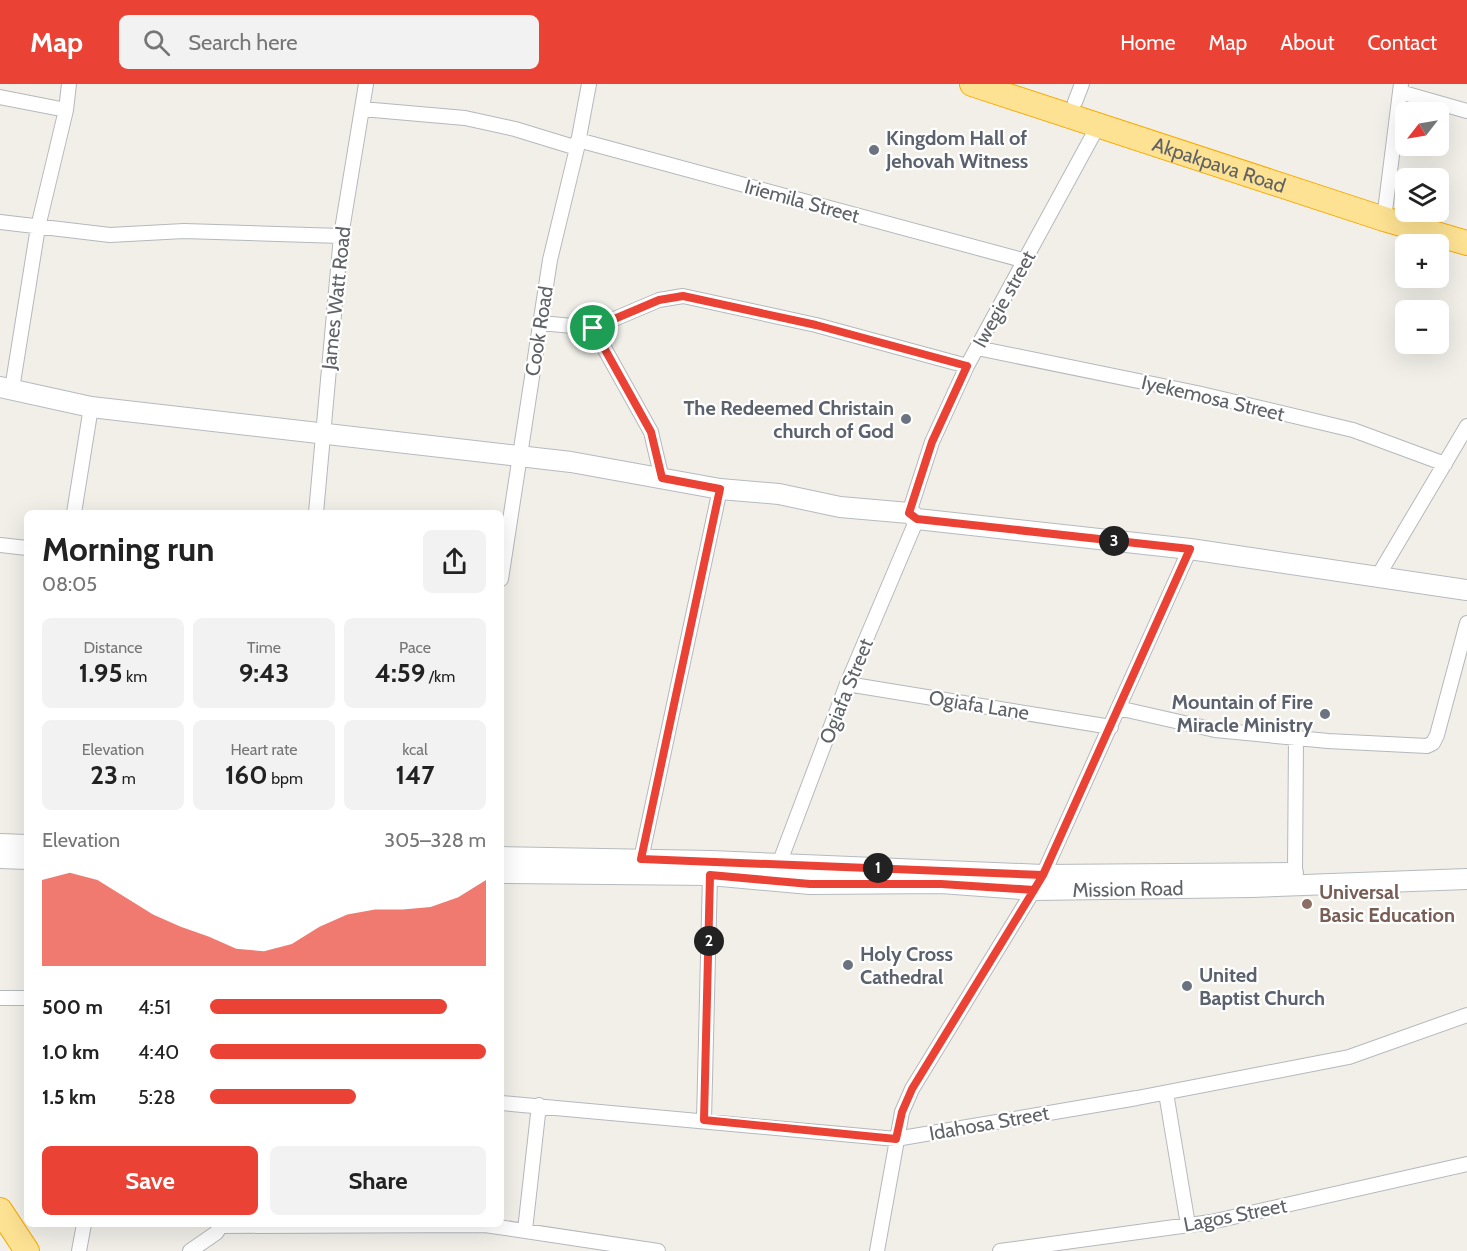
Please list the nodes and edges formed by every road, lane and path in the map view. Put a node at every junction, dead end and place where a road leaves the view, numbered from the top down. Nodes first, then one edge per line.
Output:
1 (69, 84) edge
2 (366, 84) edge
3 (589, 84) edge
4 (972, 84) edge
5 (1019, 84) edge
6 (1400, 88) edge
7 (1078, 93) edge
8 (0, 97) edge
9 (362, 109) junction
10 (66, 110) junction
11 (1467, 111) edge
12 (1099, 124) junction
13 (578, 144) junction
14 (1391, 210) edge
15 (0, 222) edge
16 (1447, 222) edge
17 (38, 227) junction
18 (1467, 228) edge
19 (341, 236) junction
20 (1467, 243) edge
21 (1026, 261) junction
22 (541, 323) junction
23 (593, 328) junction
24 (977, 348) junction
25 (967, 366) junction
26 (6, 388) edge
27 (90, 407) junction
28 (1467, 426) edge
29 (322, 433) junction
30 (519, 458) junction
31 (1445, 464) junction
32 (662, 478) junction
33 (720, 489) junction
34 (74, 510) edge
35 (316, 510) edge
36 (913, 516) junction
37 (0, 545) edge
38 (24, 548) edge
39 (1190, 549) junction
40 (504, 559) edge
41 (1378, 576) junction
42 (1467, 590) edge
43 (1467, 623) edge
44 (847, 684) junction
45 (1118, 708) junction
46 (1111, 727) junction
47 (1296, 738) junction
48 (0, 844) edge
49 (24, 845) edge
50 (504, 857) edge
51 (0, 858) edge
52 (24, 859) edge
53 (641, 859) junction
54 (779, 864) junction
55 (1467, 866) edge
56 (504, 873) edge
57 (1295, 873) junction
58 (710, 875) junction
59 (1467, 879) edge
60 (1039, 883) junction
61 (0, 998) edge
62 (24, 998) edge
63 (1467, 1015) edge
64 (1166, 1093) junction
65 (504, 1103) edge
66 (539, 1105) junction
67 (704, 1120) junction
68 (896, 1139) junction
69 (1467, 1164) edge
70 (0, 1210) edge
71 (1188, 1225) junction
72 (83, 1227) edge
73 (220, 1227) edge
74 (501, 1227) edge
75 (525, 1230) junction
76 (27, 1251) edge
77 (79, 1251) edge
78 (190, 1251) edge
79 (658, 1251) edge
80 (877, 1251) edge
81 (1000, 1251) edge

1 - 10 street
2 - 9 street, James Watt Road
3 - 13 street, Cook Road
4 - 12 highway, Akpakpava Road
5 - 7 highway, Akpakpava Road
6 - 11 street
6 - 14 street
7 - 14 highway, Akpakpava Road
8 - 10 street
9 - 13 street, Iriemila Street
9 - 19 street, James Watt Road
10 - 17 street
12 - 14 highway, Akpakpava Road
12 - 21 street, Iwegie street
13 - 21 street, Iriemila Street
13 - 22 street, Cook Road
14 - 20 highway, Akpakpava Road
15 - 17 street
16 - 18 highway
17 - 19 street
17 - 26 street
19 - 29 street, James Watt Road
21 - 24 street, Iwegie street
22 - 23 street
22 - 30 street, Cook Road
23 - 25 street
23 - 32 street
24 - 25 street, Iwegie street
24 - 31 street, Iyekemosa Street
25 - 36 street, Iwegie street
26 - 27 street
27 - 29 street
27 - 34 street
28 - 31 street
29 - 30 street
29 - 35 street, James Watt Road
30 - 32 street
30 - 40 street, Cook Road
31 - 41 street
32 - 33 street
33 - 36 street
33 - 53 street
36 - 39 street
36 - 44 street, Ogiafa Street
37 - 38 street
39 - 41 street
39 - 45 street
41 - 42 street
43 - 47 street
44 - 46 street, Ogiafa Lane
44 - 54 street, Ogiafa Street
45 - 46 street
45 - 47 street
46 - 60 street
47 - 57 street
48 - 49 street
50 - 53 street, Mission Road
51 - 52 street
53 - 54 street, Mission Road
54 - 60 street, Mission Road
55 - 57 street, Mission Road
56 - 58 street, Mission Road
57 - 60 street, Mission Road
58 - 60 street, Mission Road
58 - 67 street
59 - 60 street, Mission Road
60 - 68 street
61 - 62 street
63 - 64 street, Idahosa Street
64 - 68 street, Idahosa Street
64 - 71 street
65 - 66 street, Idahosa Street
66 - 67 street, Idahosa Street
66 - 75 street
67 - 68 street, Idahosa Street
68 - 80 street
69 - 71 street, Lagos Street
70 - 76 highway
71 - 81 street, Lagos Street
72 - 77 street
73 - 78 street
74 - 75 street
75 - 79 street

